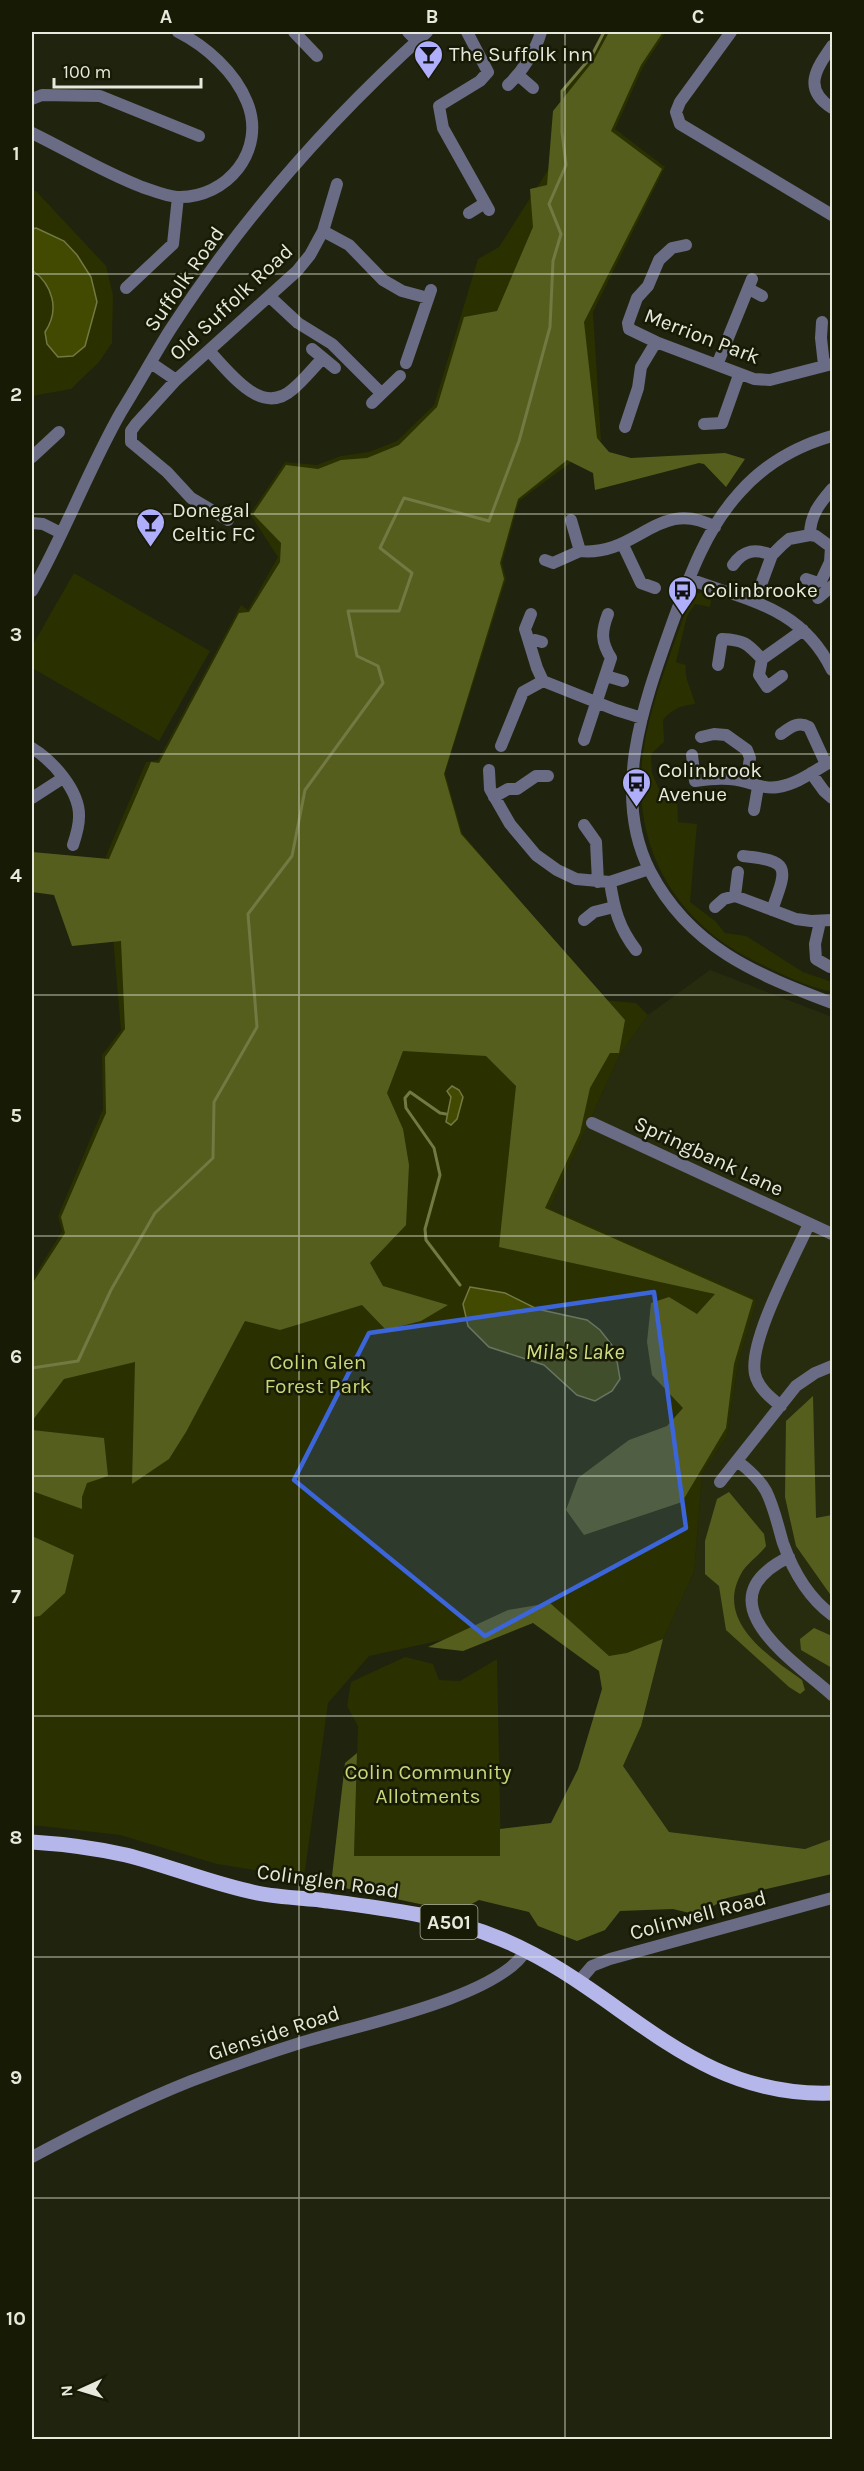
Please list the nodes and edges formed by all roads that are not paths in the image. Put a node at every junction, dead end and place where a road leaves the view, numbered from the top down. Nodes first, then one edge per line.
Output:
1 (178, 32) edge
2 (294, 32) edge
3 (427, 32) edge
4 (467, 32) edge
5 (541, 32) edge
6 (731, 32) edge
7 (412, 36) edge
8 (832, 46) edge
9 (316, 56) dead end
10 (518, 75) junction
11 (508, 85) dead end
12 (533, 88) dead end
13 (32, 99) edge
14 (832, 108) edge
15 (32, 133) edge
16 (199, 136) dead end
17 (337, 184) dead end
18 (178, 197) junction
19 (468, 213) dead end
20 (832, 215) edge
21 (323, 231) junction
22 (686, 245) dead end
23 (126, 288) dead end
24 (762, 296) dead end
25 (270, 297) junction
26 (822, 322) dead end
27 (656, 342) junction
28 (312, 349) dead end
29 (209, 351) junction
30 (323, 358) junction
31 (151, 363) junction
32 (406, 363) dead end
33 (717, 365) junction
34 (828, 365) edge
35 (335, 368) dead end
36 (739, 375) junction
37 (400, 376) dead end
38 (176, 380) junction
39 (381, 393) junction
40 (372, 403) dead end
41 (704, 424) dead end
42 (624, 427) dead end
43 (59, 432) dead end
44 (832, 436) edge
45 (32, 457) edge
46 (832, 489) edge
47 (827, 503) edge
48 (33, 519) edge
49 (228, 519) dead end
50 (571, 520) dead end
51 (715, 527) junction
52 (62, 533) junction
53 (810, 535) junction
54 (623, 544) junction
55 (832, 546) edge
56 (580, 551) junction
57 (772, 555) junction
58 (545, 560) dead end
59 (733, 565) dead end
60 (689, 579) junction
61 (806, 579) dead end
62 (655, 588) dead end
63 (825, 589) edge
64 (32, 591) edge
65 (755, 601) junction
66 (531, 614) dead end
67 (608, 614) dead end
68 (803, 630) junction
69 (762, 659) junction
70 (718, 665) dead end
71 (832, 670) edge
72 (606, 676) junction
73 (782, 676) dead end
74 (543, 681) junction
75 (623, 681) dead end
76 (598, 702) junction
77 (642, 718) junction
78 (782, 734) dead end
79 (701, 737) dead end
80 (584, 740) dead end
81 (501, 746) dead end
82 (32, 748) edge
83 (692, 755) dead end
84 (829, 762) edge
85 (489, 770) dead end
86 (811, 773) junction
87 (548, 776) dead end
88 (63, 778) junction
89 (752, 784) junction
90 (517, 789) junction
91 (494, 797) junction
92 (32, 798) edge
93 (832, 798) edge
94 (517, 803) dead end
95 (754, 810) dead end
96 (584, 825) dead end
97 (73, 845) dead end
98 (743, 856) dead end
99 (649, 869) junction
100 (738, 872) dead end
101 (604, 882) junction
102 (735, 896) junction
103 (614, 907) junction
104 (715, 907) dead end
105 (772, 910) junction
106 (584, 920) dead end
107 (826, 921) edge
108 (636, 950) dead end
109 (830, 967) dead end
110 (832, 1003) edge
111 (592, 1122) dead end
112 (809, 1224) junction
113 (832, 1234) edge
114 (832, 1366) edge
115 (781, 1406) junction
116 (737, 1461) junction
117 (720, 1482) dead end
118 (789, 1557) junction
119 (832, 1615) edge
120 (832, 1695) edge
121 (32, 1842) edge
122 (832, 1898) edge
123 (526, 1950) junction
124 (580, 1980) junction
125 (832, 2093) edge
126 (32, 2157) edge

1 - 18 street
2 - 9 street
3 - 7 street, Suffolk Road
4 - 19 street
5 - 10 street
6 - 20 street
7 - 31 street, Suffolk Road
8 - 14 street
10 - 11 street
10 - 12 street
13 - 16 street
15 - 18 street
17 - 21 street, Old Suffolk Road
18 - 23 street
21 - 25 street, Old Suffolk Road
21 - 32 street
22 - 27 street, Merrion Park
24 - 33 street
25 - 29 street, Old Suffolk Road
25 - 39 street
26 - 34 street
27 - 33 street, Merrion Park
27 - 42 street
28 - 30 street
29 - 30 street
29 - 38 street, Old Suffolk Road
30 - 35 street
31 - 38 street, Old Suffolk Road
31 - 52 street, Suffolk Road
33 - 36 street, Merrion Park
34 - 36 street, Merrion Park
36 - 41 street
37 - 39 street
38 - 49 street, Old Suffolk Road
39 - 40 street
43 - 45 street
44 - 51 street
46 - 47 street
47 - 53 street
48 - 52 street
50 - 56 street
51 - 54 street
51 - 60 street
52 - 64 street, Suffolk Road
53 - 55 street
53 - 57 street
54 - 56 street
54 - 62 street
55 - 63 street
56 - 58 street
57 - 59 street
57 - 65 street
60 - 65 street
60 - 77 street
61 - 63 street
65 - 68 street
66 - 74 street
67 - 72 street
68 - 69 street
68 - 71 street
69 - 70 street
69 - 73 street
72 - 75 street
72 - 76 street
74 - 76 street
74 - 81 street
76 - 77 street
76 - 80 street
77 - 99 street
78 - 84 street
79 - 89 street
82 - 88 street
83 - 89 street
84 - 86 street
85 - 91 street
86 - 89 street
86 - 93 street
87 - 90 street
88 - 92 street
88 - 97 street
89 - 95 street
90 - 91 street
90 - 94 street
91 - 101 street
96 - 101 street
98 - 105 street
99 - 101 street
99 - 110 street
100 - 102 street
101 - 103 street
102 - 104 street
102 - 105 street
103 - 106 street
103 - 108 street
105 - 107 street
107 - 109 street
111 - 112 street, Springbank Lane
112 - 113 street, Springbank Lane
112 - 115 street
114 - 115 street
115 - 116 street
116 - 117 street
116 - 118 street
118 - 119 street
118 - 120 street
121 - 123 main road, Colinglen Road / A501
122 - 124 street, Colinwell Road
123 - 124 main road, Colinglen Road / A501
123 - 126 street, Glenside Road
124 - 125 main road, Colinglen Road / A501

